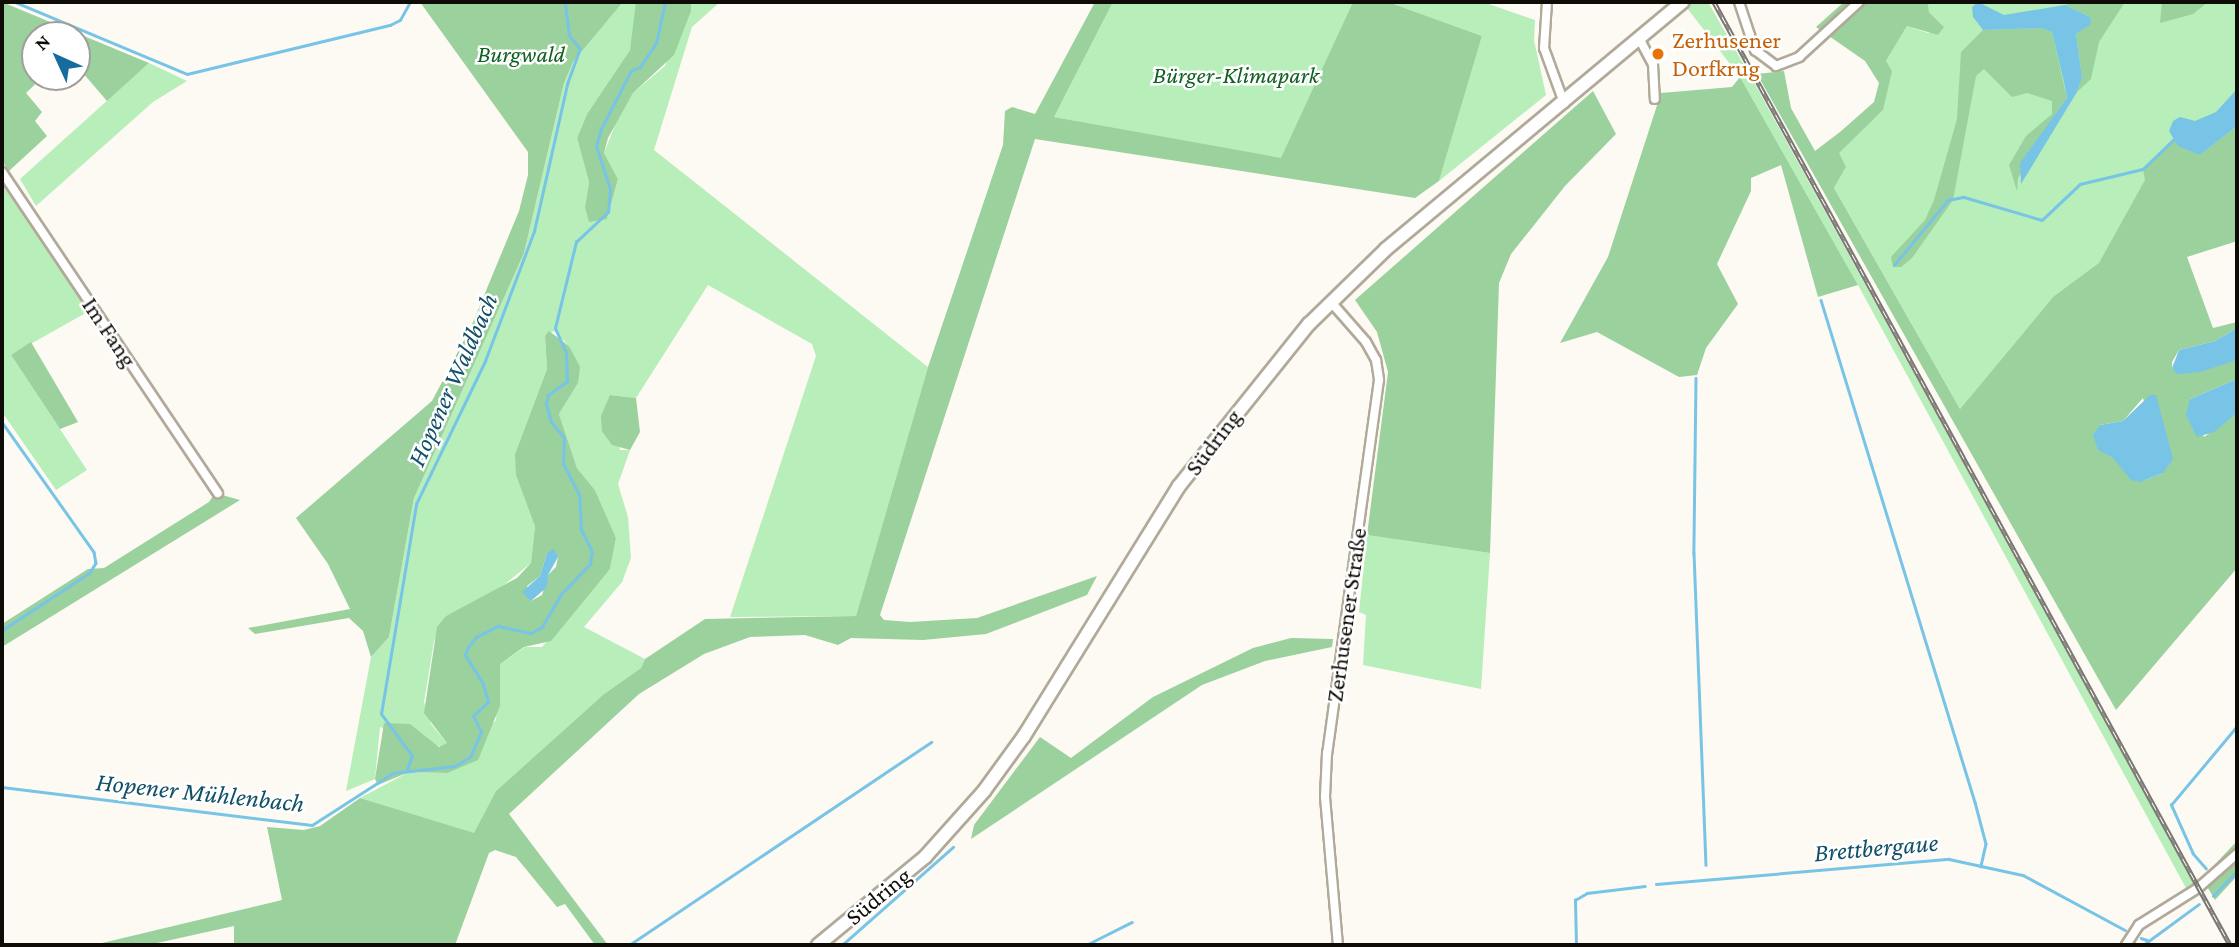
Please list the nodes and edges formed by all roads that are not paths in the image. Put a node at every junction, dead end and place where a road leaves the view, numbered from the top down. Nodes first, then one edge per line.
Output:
1 (1547, 2) edge
2 (1682, 2) edge
3 (1739, 2) edge
4 (1859, 2) edge
5 (1640, 40) junction
6 (1655, 99) dead end
7 (1564, 103) junction
8 (2, 172) edge
9 (1331, 302) junction
10 (218, 493) dead end
11 (2237, 854) edge
12 (818, 945) edge
13 (1338, 945) edge
14 (2126, 945) edge

1 - 7 street
2 - 5 main road, Südring
3 - 4 street
5 - 6 street
5 - 7 main road, Südring
7 - 9 main road, Südring
8 - 10 street, Im Fang
9 - 12 main road, Südring
9 - 13 street, Zerhusener Straße
11 - 14 street

